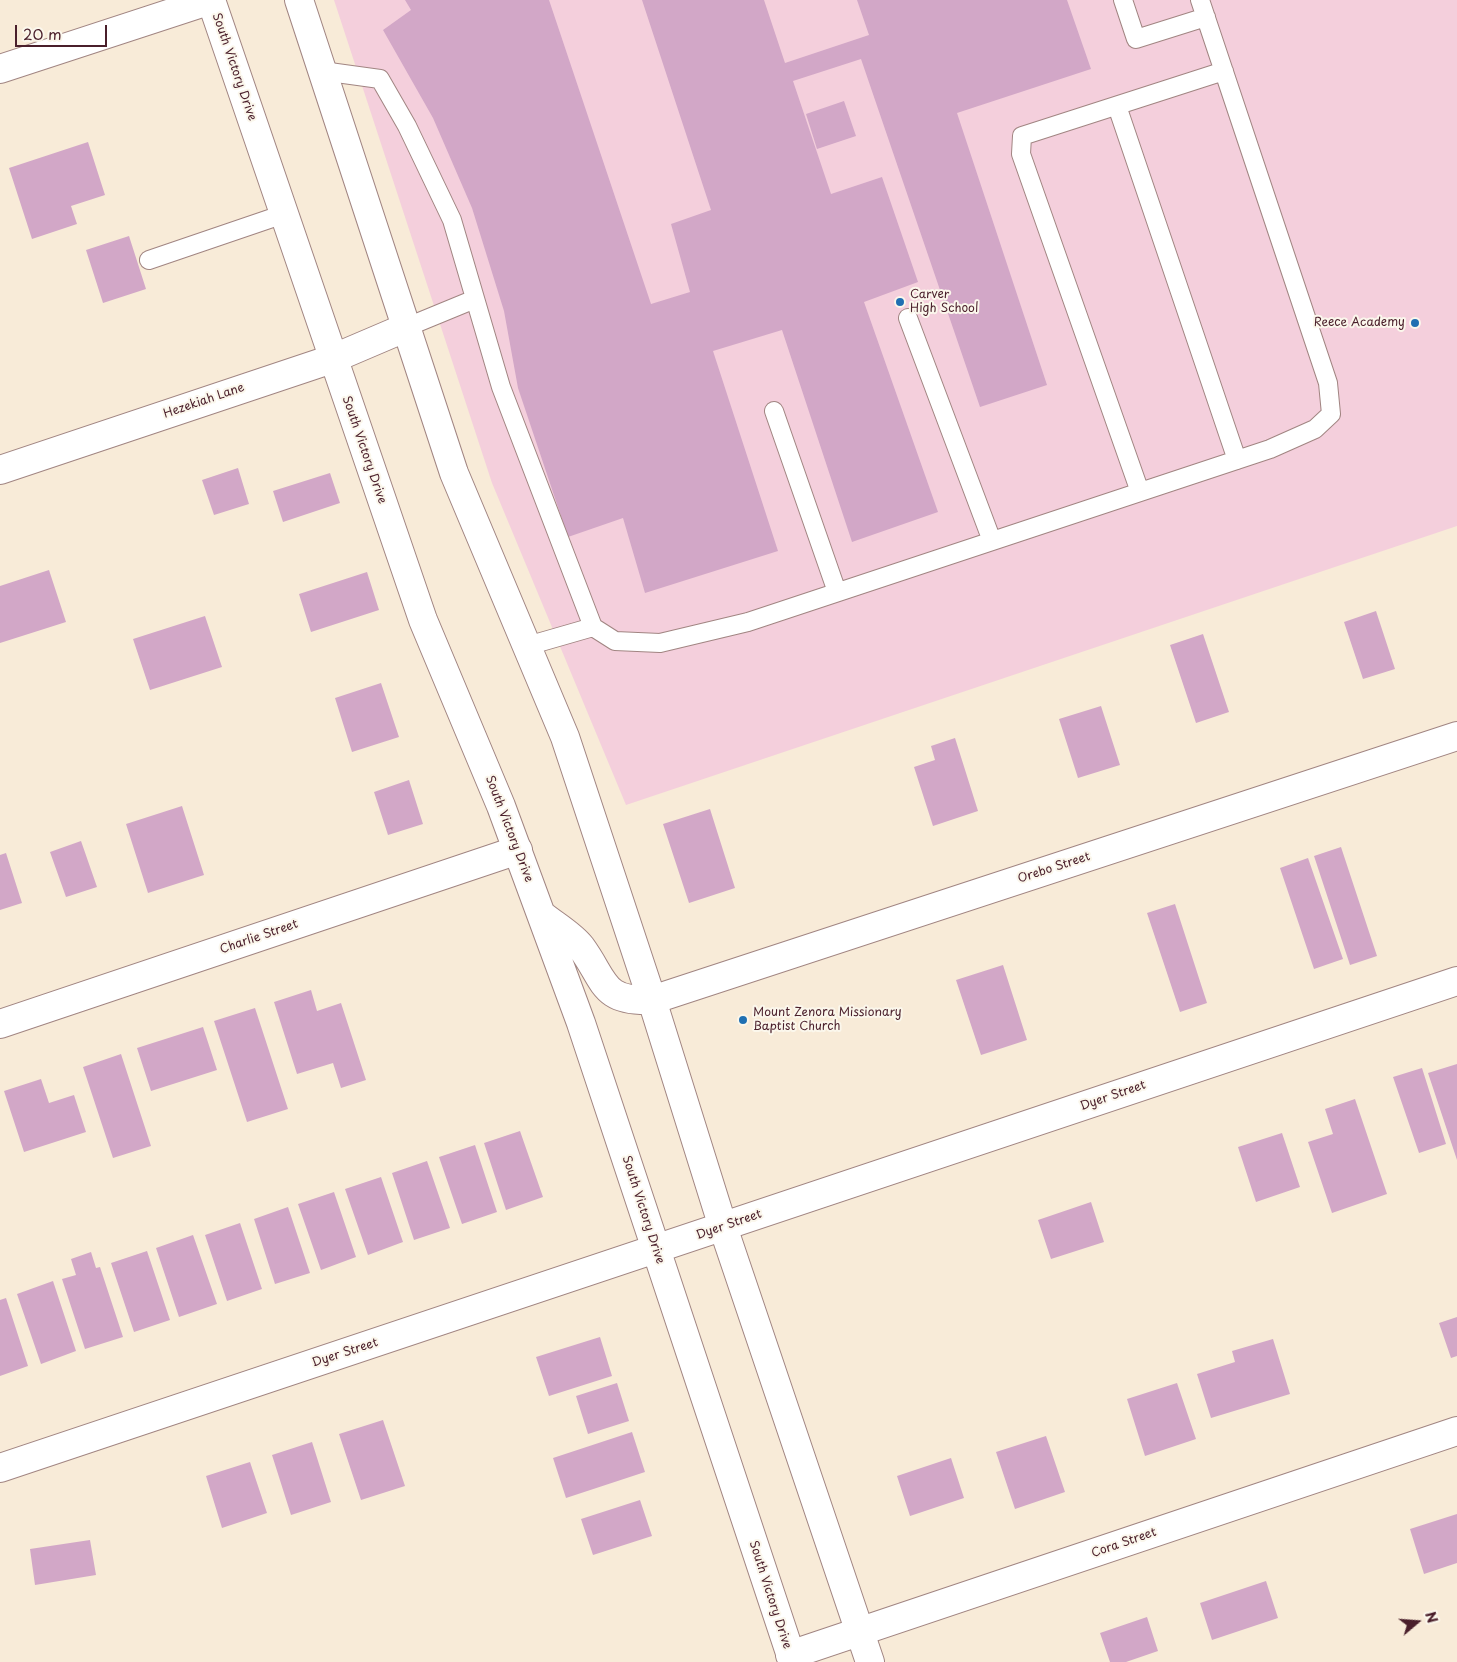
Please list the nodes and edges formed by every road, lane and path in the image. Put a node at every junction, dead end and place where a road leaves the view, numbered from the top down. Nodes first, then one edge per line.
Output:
1 (211, 0) edge
2 (299, 0) edge
3 (1122, 0) edge
4 (1200, 0) edge
5 (1206, 17) junction
6 (0, 70) edge
7 (322, 71) junction
8 (1224, 71) junction
9 (1117, 106) junction
10 (284, 214) junction
11 (149, 260) dead end
12 (475, 299) junction
13 (908, 318) dead end
14 (407, 327) junction
15 (332, 359) junction
16 (774, 411) dead end
17 (1237, 460) junction
18 (0, 470) edge
19 (1140, 492) junction
20 (992, 541) junction
21 (837, 592) junction
22 (593, 627) junction
23 (526, 646) junction
24 (1457, 736) edge
25 (518, 850) junction
26 (542, 915) junction
27 (1457, 981) edge
28 (652, 1000) junction
29 (0, 1024) edge
30 (723, 1227) junction
31 (656, 1250) junction
32 (1457, 1431) edge
33 (0, 1468) edge
34 (859, 1632) junction
35 (791, 1658) edge
36 (870, 1662) edge

1 - 6 street
1 - 10 street, South Victory Drive
2 - 7 street
3 - 5 lane
4 - 5 lane
5 - 8 lane
7 - 12 lane
7 - 14 street
8 - 9 lane
8 - 17 lane
9 - 17 lane
9 - 19 lane
10 - 11 lane
10 - 15 street, South Victory Drive
12 - 14 lane
12 - 22 lane
13 - 20 lane
14 - 15 street, Hezekiah Lane
14 - 23 street
15 - 18 street, Hezekiah Lane
15 - 25 street, South Victory Drive
16 - 21 lane
17 - 19 lane
19 - 20 lane
20 - 21 lane
21 - 22 lane
22 - 23 lane
23 - 28 street
24 - 28 street, Orebo Street
25 - 26 street, South Victory Drive
25 - 29 street, Charlie Street
26 - 28 street, Orebo Street
26 - 31 street, South Victory Drive
27 - 30 street, Dyer Street
28 - 30 street
30 - 31 street, Dyer Street
30 - 34 street
31 - 33 street, Dyer Street
31 - 35 street, South Victory Drive
32 - 34 street, Cora Street
34 - 35 street, Cora Street
34 - 36 street

